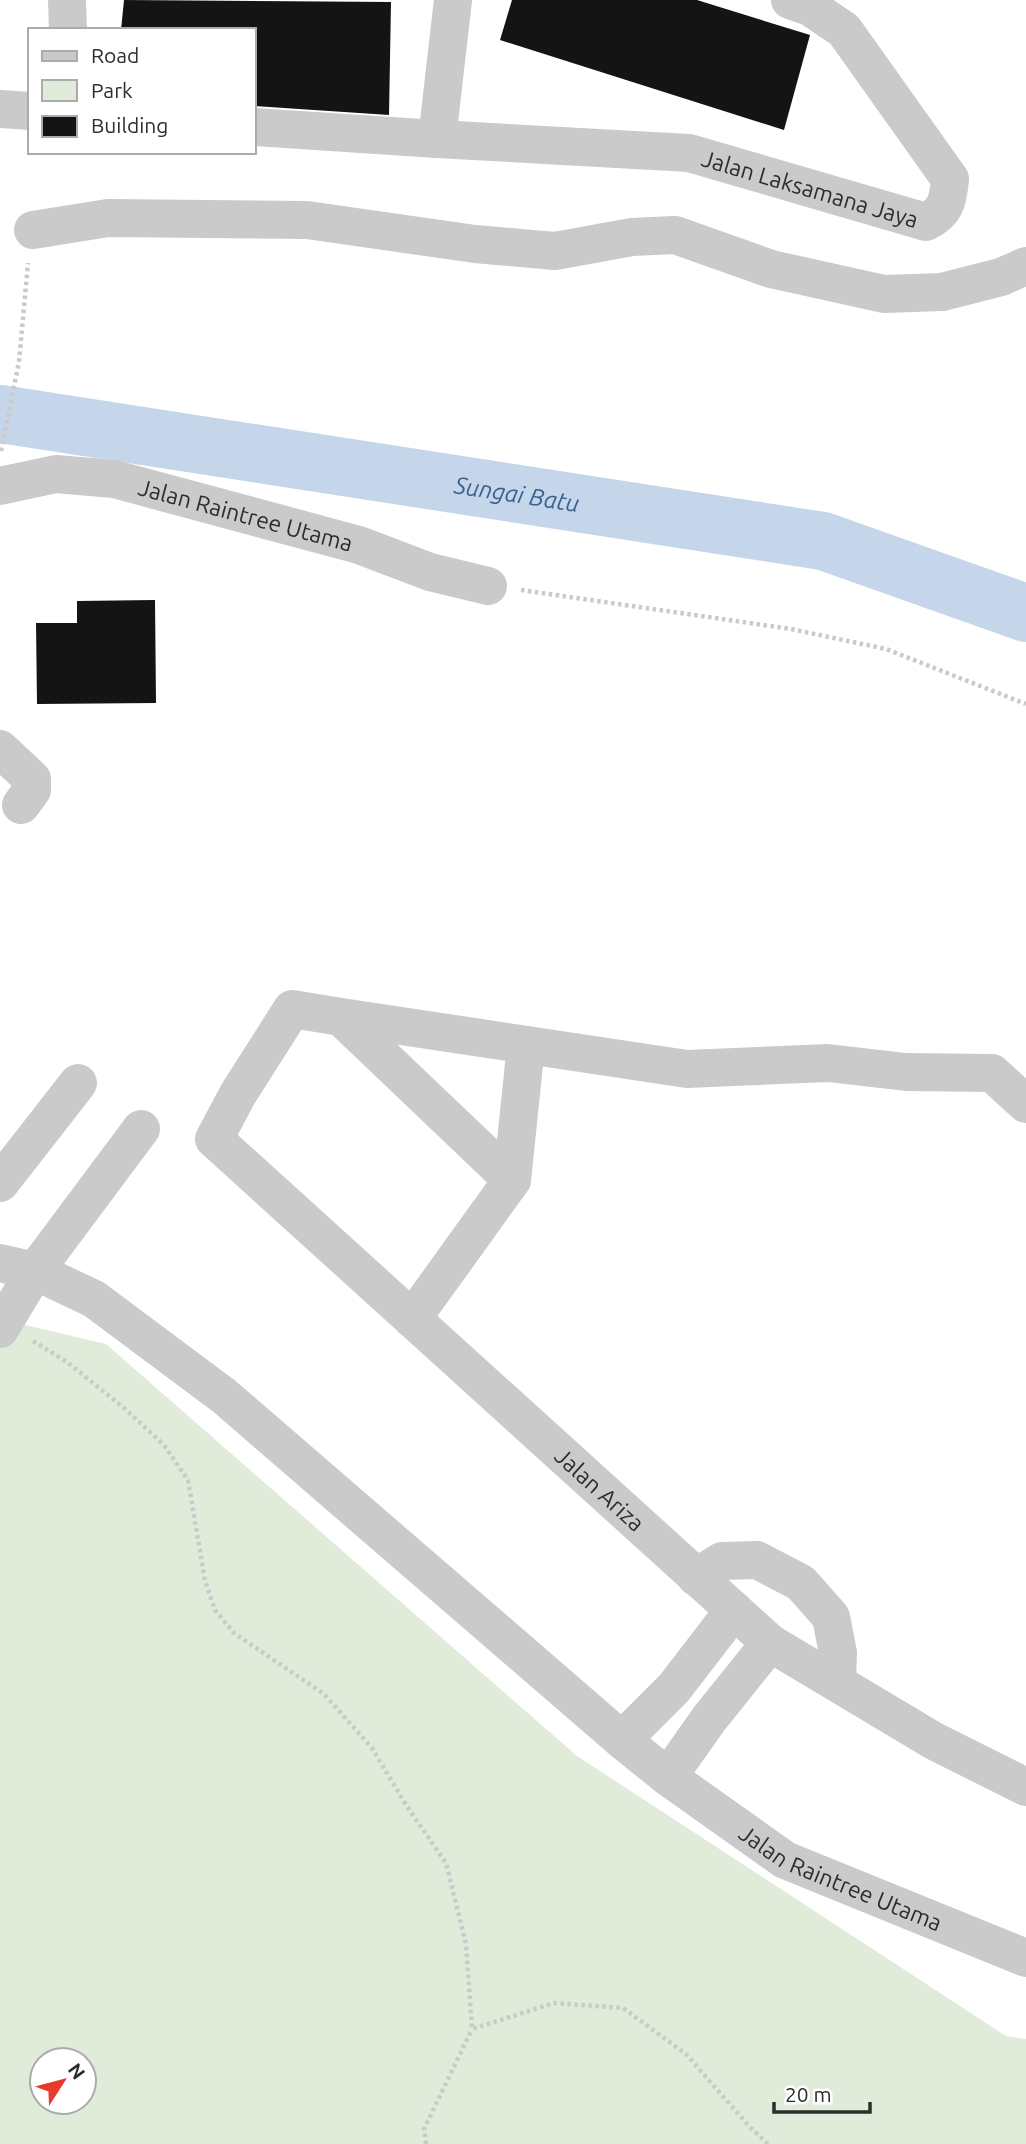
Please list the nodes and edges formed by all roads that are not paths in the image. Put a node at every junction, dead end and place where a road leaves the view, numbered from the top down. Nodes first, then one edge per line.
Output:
1 (67, 0) edge
2 (453, 0) edge
3 (789, 0) edge
4 (68, 28) edge
5 (0, 109) edge
6 (28, 111) edge
7 (256, 127) edge
8 (437, 139) junction
9 (33, 230) road end
10 (1026, 266) edge
11 (1, 468) edge
12 (488, 586) road end
13 (0, 749) edge
14 (21, 804) dead end
15 (341, 1017) junction
16 (526, 1045) junction
17 (78, 1083) dead end
18 (1026, 1104) edge
19 (141, 1129) dead end
20 (512, 1181) junction
21 (0, 1183) edge
22 (17, 1267) edge
23 (412, 1319) junction
24 (1, 1325) edge
25 (696, 1577) junction
26 (734, 1610) junction
27 (770, 1643) junction
28 (837, 1682) junction
29 (622, 1740) junction
30 (668, 1777) junction
31 (1026, 1787) edge
32 (1026, 1958) edge

1 - 4 street
2 - 8 street
3 - 8 street, Jalan Laksamana Jaya
5 - 6 street
7 - 8 street, Jalan Laksamana Jaya
9 - 10 street
11 - 12 street, Jalan Raintree Utama
13 - 14 street
15 - 16 street
15 - 20 street
15 - 23 street, Jalan Ariza
16 - 18 street
16 - 20 street
17 - 21 street
19 - 22 street
20 - 23 street
22 - 24 street
22 - 29 street, Jalan Raintree Utama
23 - 25 street, Jalan Ariza
25 - 26 street, Jalan Ariza
25 - 28 street
26 - 27 street, Jalan Ariza
26 - 29 street
27 - 28 street, Jalan Ariza
27 - 30 street
28 - 31 street, Jalan Ariza
29 - 30 street, Jalan Raintree Utama
30 - 32 street, Jalan Raintree Utama

